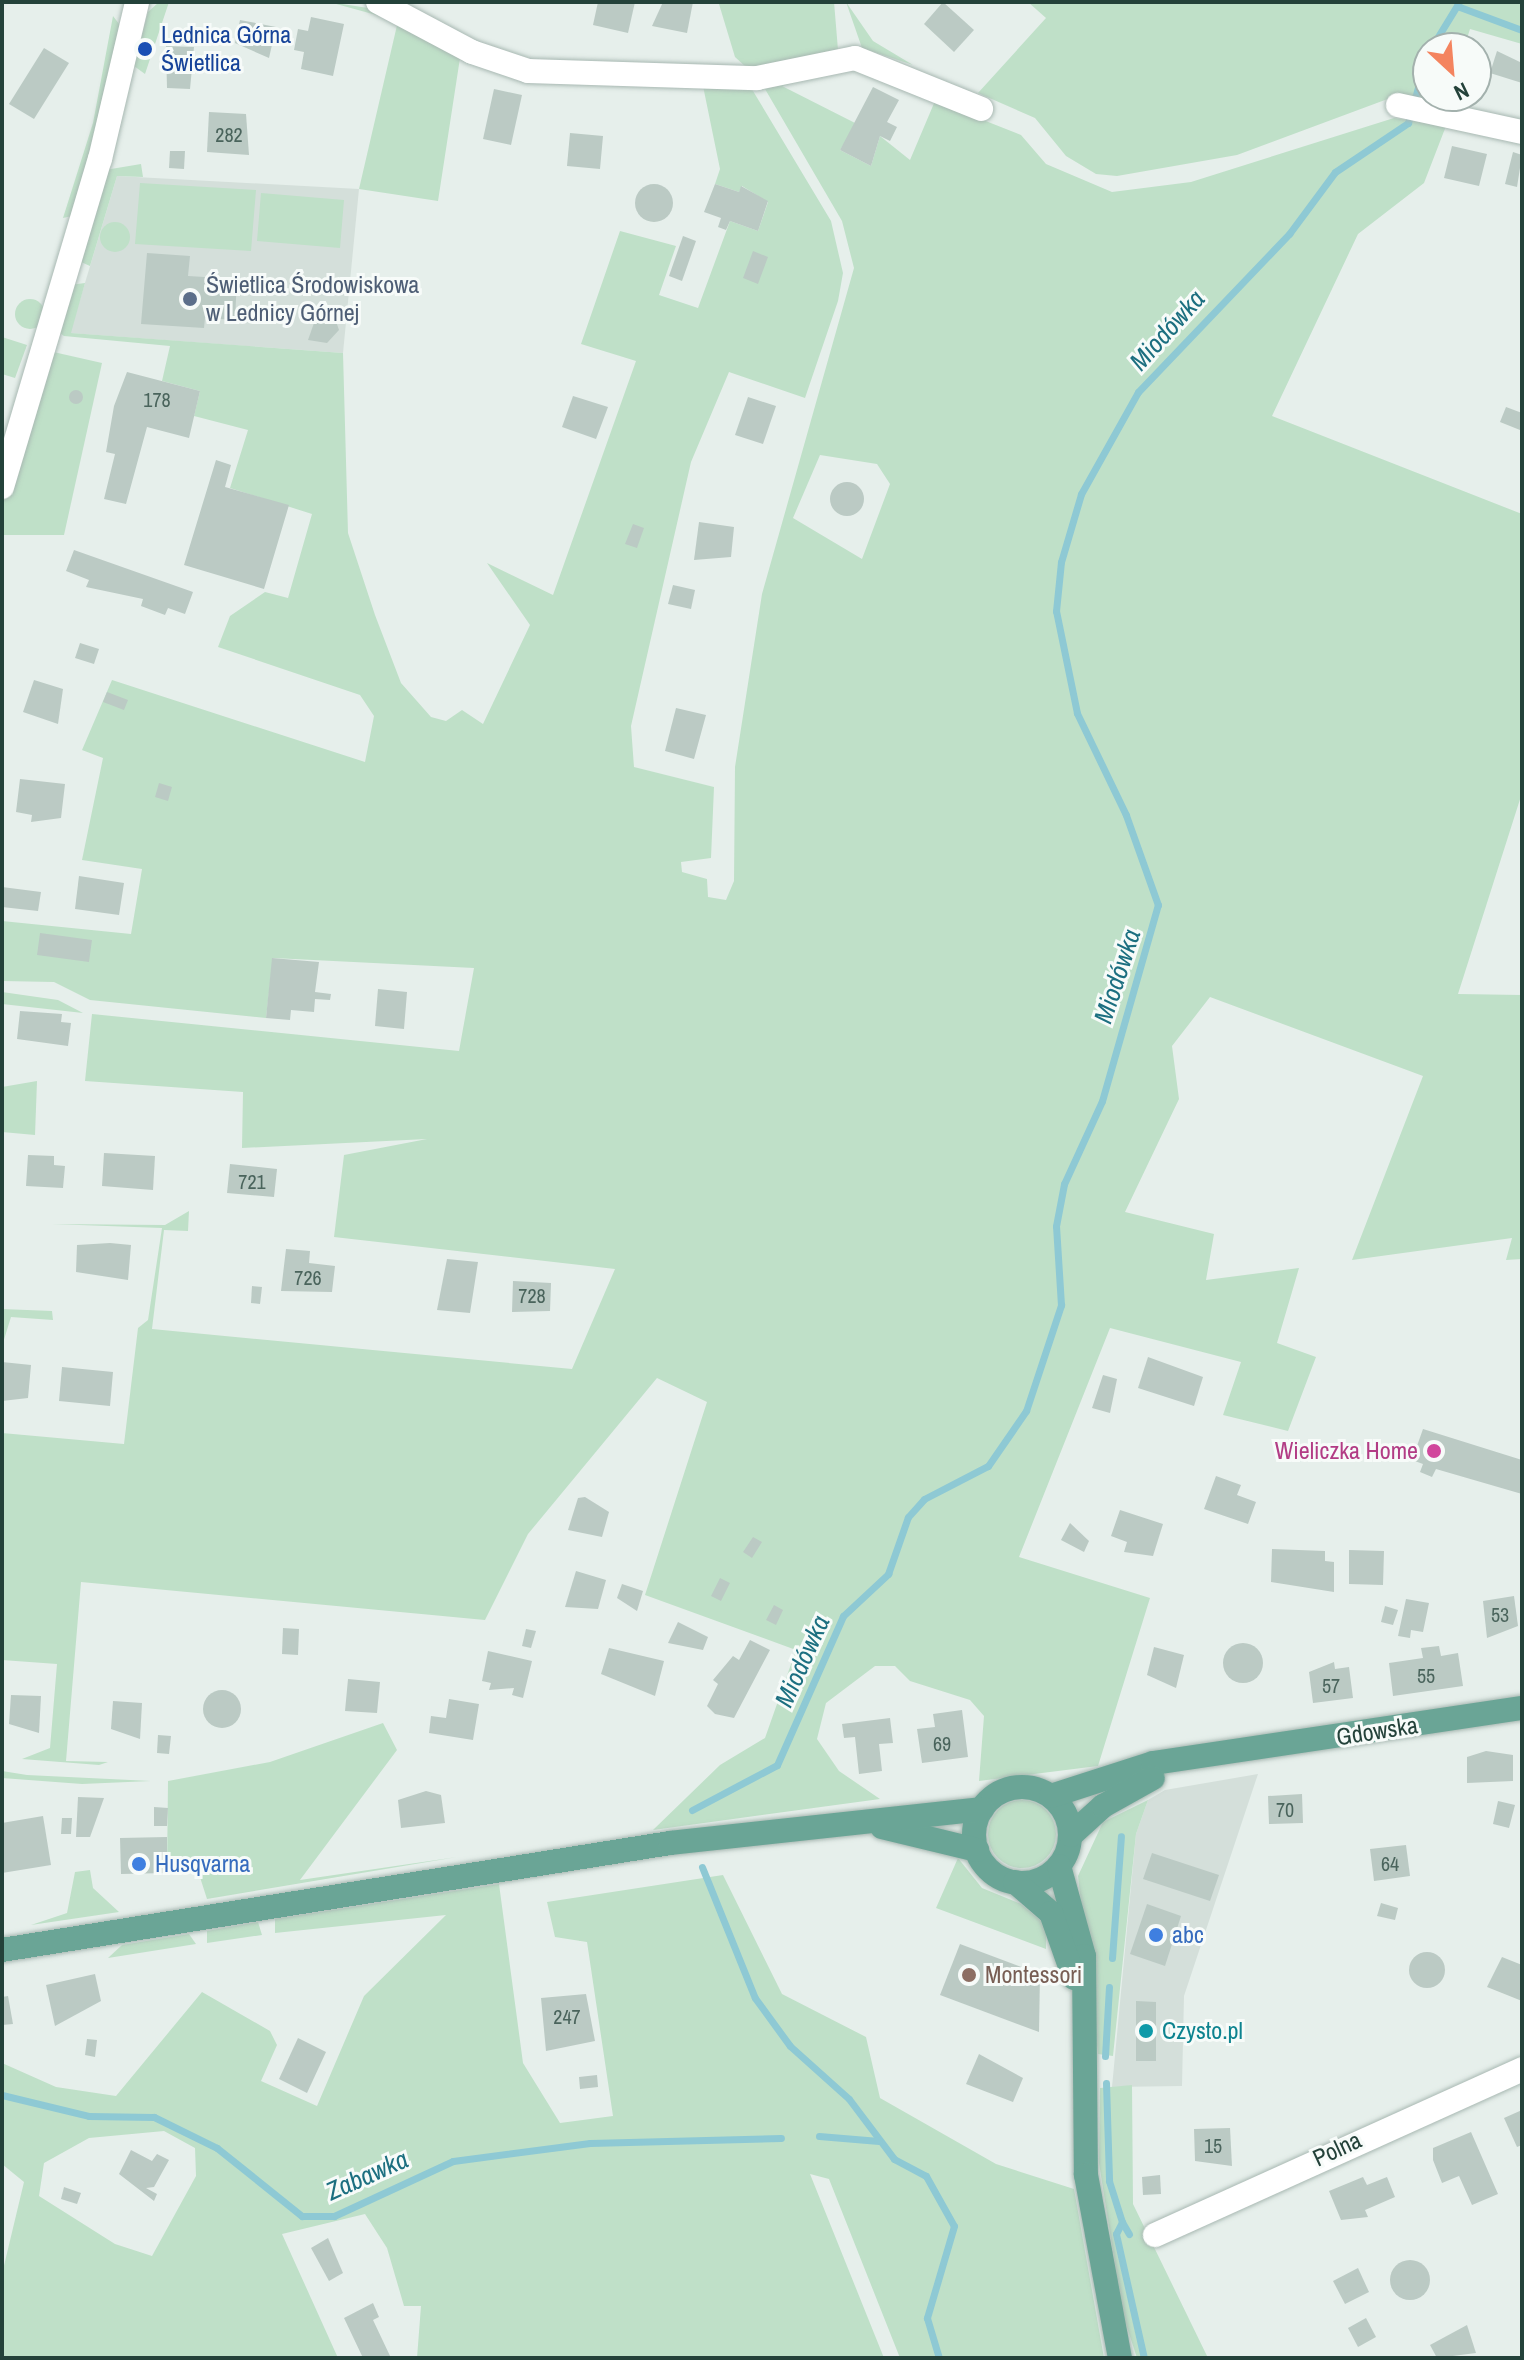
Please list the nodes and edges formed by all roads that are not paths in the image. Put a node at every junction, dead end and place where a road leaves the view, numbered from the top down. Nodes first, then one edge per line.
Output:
1 (137, 2) edge
2 (378, 2) edge
3 (1398, 105) dead end
4 (981, 109) dead end
5 (1522, 132) edge
6 (2, 487) edge
7 (1522, 1708) edge
8 (1232, 1754) junction
9 (1051, 1796) junction
10 (982, 1809) junction
11 (840, 1822) junction
12 (1071, 1835) junction
13 (977, 1850) junction
14 (1059, 1866) junction
15 (1015, 1882) junction
16 (2, 1950) edge
17 (1082, 2009) junction
18 (1522, 2069) edge
19 (1155, 2235) dead end
20 (1120, 2358) edge

1 - 6 street
2 - 4 street
3 - 5 street
7 - 8 main road, Gdowska
8 - 9 main road, Gdowska
8 - 12 main road, Gdowska
9 - 10 main road
9 - 12 main road
10 - 11 main road
10 - 13 main road
11 - 13 main road
11 - 16 main road
12 - 14 main road
13 - 15 main road
14 - 15 main road
14 - 17 main road
15 - 17 main road
17 - 20 main road
18 - 19 street, Polna

